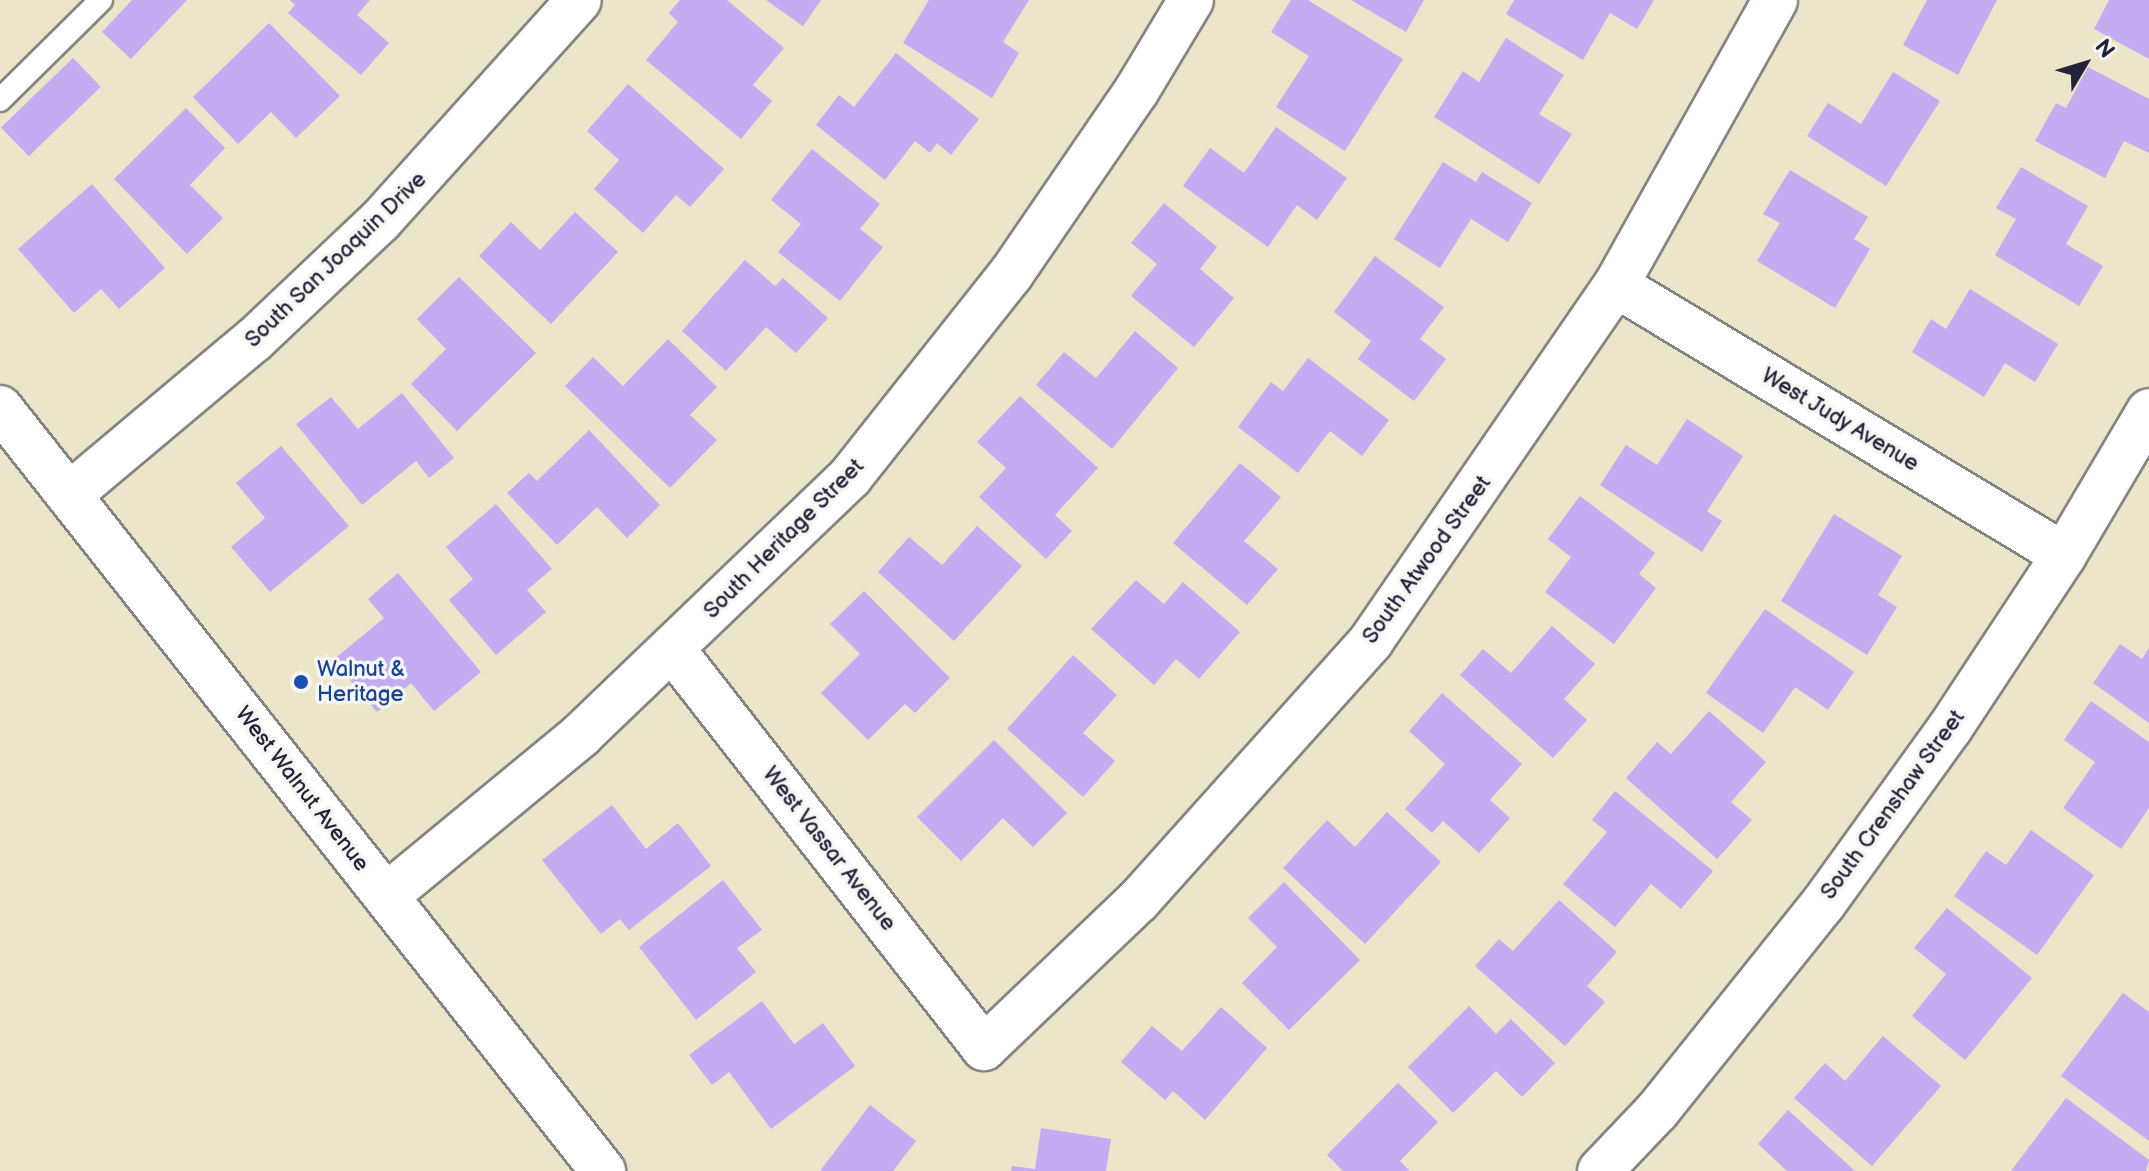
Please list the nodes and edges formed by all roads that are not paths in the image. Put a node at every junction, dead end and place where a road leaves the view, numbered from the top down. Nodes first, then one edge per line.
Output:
1 (101, 0) edge
2 (579, 0) edge
3 (1191, 0) edge
4 (1775, 0) edge
5 (0, 100) edge
6 (1616, 285) junction
7 (0, 408) edge
8 (2149, 411) edge
9 (69, 495) junction
10 (2064, 555) junction
11 (673, 650) junction
12 (386, 896) junction
13 (984, 1048) joint
14 (603, 1171) edge
15 (1600, 1171) edge

1 - 5 lane
2 - 9 street, South San Joaquin Drive
3 - 11 street, South Heritage Street
4 - 6 street, South Atwood Street
6 - 10 street, West Judy Avenue
6 - 13 street, South Atwood Street
7 - 9 street, West Walnut Avenue
8 - 10 street, South Crenshaw Street
9 - 12 street, West Walnut Avenue
10 - 15 street, South Crenshaw Street
11 - 12 street, South Heritage Street
11 - 13 street, West Vassar Avenue
12 - 14 street, West Walnut Avenue

